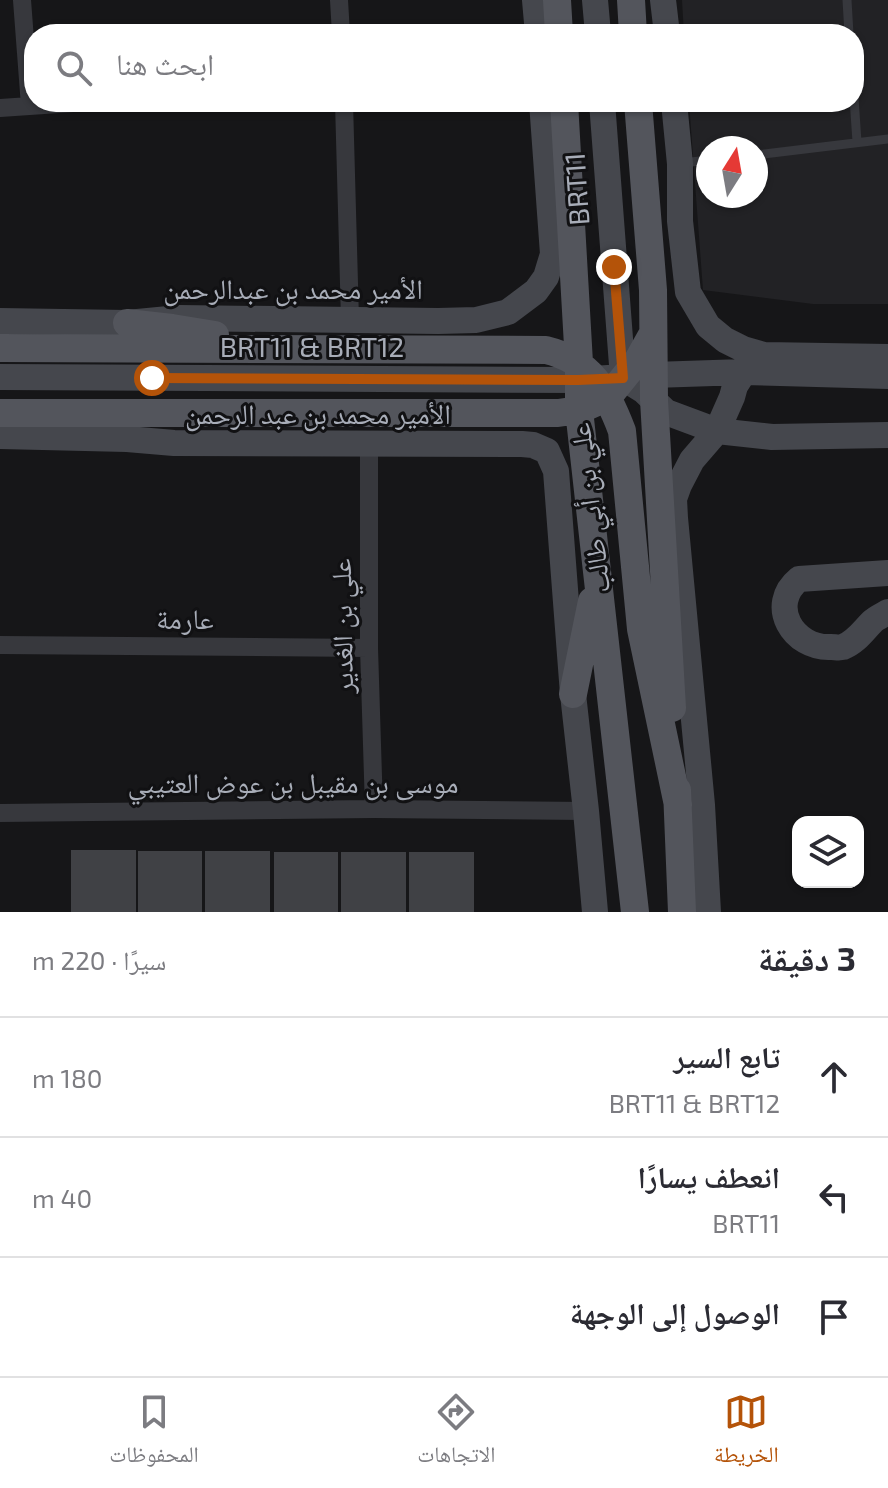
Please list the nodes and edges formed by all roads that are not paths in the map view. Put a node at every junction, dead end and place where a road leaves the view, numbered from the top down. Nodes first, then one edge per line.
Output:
1 (22, 0) edge
2 (339, 0) edge
3 (557, 0) edge
4 (595, 0) edge
5 (631, 0) edge
6 (663, 0) edge
7 (847, 0) edge
8 (541, 19) edge
9 (340, 24) edge
10 (597, 24) edge
11 (632, 24) edge
12 (666, 24) edge
13 (848, 24) edge
14 (24, 26) edge
15 (24, 106) edge
16 (0, 108) edge
17 (344, 112) edge
18 (543, 112) edge
19 (565, 112) edge
20 (602, 112) edge
21 (639, 112) edge
22 (675, 112) edge
23 (855, 112) edge
24 (888, 139) edge
25 (857, 142) junction
26 (768, 153) edge
27 (696, 162) edge
28 (680, 164) junction
29 (350, 320) junction
30 (0, 321) edge
31 (127, 323) junction
32 (652, 335) junction
33 (0, 348) edge
34 (287, 349) junction
35 (888, 357) edge
36 (744, 372) junction
37 (888, 376) edge
38 (0, 377) edge
39 (597, 379) junction
40 (653, 387) junction
41 (579, 410) junction
42 (0, 415) edge
43 (717, 431) junction
44 (888, 435) edge
45 (0, 436) edge
46 (127, 439) junction
47 (369, 443) junction
48 (598, 572) junction
49 (888, 573) edge
50 (888, 612) edge
51 (0, 645) edge
52 (369, 648) junction
53 (573, 694) junction
54 (678, 805) junction
55 (374, 809) junction
56 (586, 811) junction
57 (0, 813) edge
58 (595, 912) edge
59 (635, 912) edge
60 (682, 912) edge
61 (708, 912) edge

1 - 14 street
2 - 9 street
3 - 8 main road
4 - 10 street
5 - 11 main road
6 - 12 street
7 - 13 lane
15 - 16 street
17 - 29 street
18 - 29 street, الأمير محمد بن عبدالرحمن
19 - 39 main road, علي بن أبي طالب
20 - 39 street, BRT11
21 - 32 main road
22 - 28 street
23 - 25 lane
24 - 25 lane
25 - 26 lane
27 - 28 lane
28 - 35 street
29 - 31 street, الأمير محمد بن عبدالرحمن
30 - 31 street, الأمير محمد بن عبدالرحمن
31 - 34 main road
32 - 39 main road
32 - 40 main road
33 - 34 main road
34 - 39 main road
36 - 37 street
36 - 40 street
36 - 43 street
38 - 39 street, BRT11 & BRT12
39 - 40 street
39 - 41 main road, علي بن أبي طالب
39 - 54 main road
40 - 43 street
40 - 54 main road
41 - 42 main road, الأمير محمد بن عبد الرحمن
41 - 48 main road, علي بن أبي طالب
42 - 46 street
43 - 44 street
43 - 61 street
45 - 46 street
46 - 47 street
47 - 52 street, علي بن الغدير
47 - 53 street, علي بن أبي طالب
48 - 53 main road
48 - 59 main road, علي بن أبي طالب
49 - 50 street
51 - 52 street, عارمة
52 - 55 street, علي بن الغدير
53 - 56 street, علي بن أبي طالب
54 - 60 main road
55 - 56 street, موسى بن مقيبل بن عوض العتيبي
55 - 57 street, موسى بن مقيبل بن عوض العتيبي
56 - 58 street, علي بن أبي طالب

